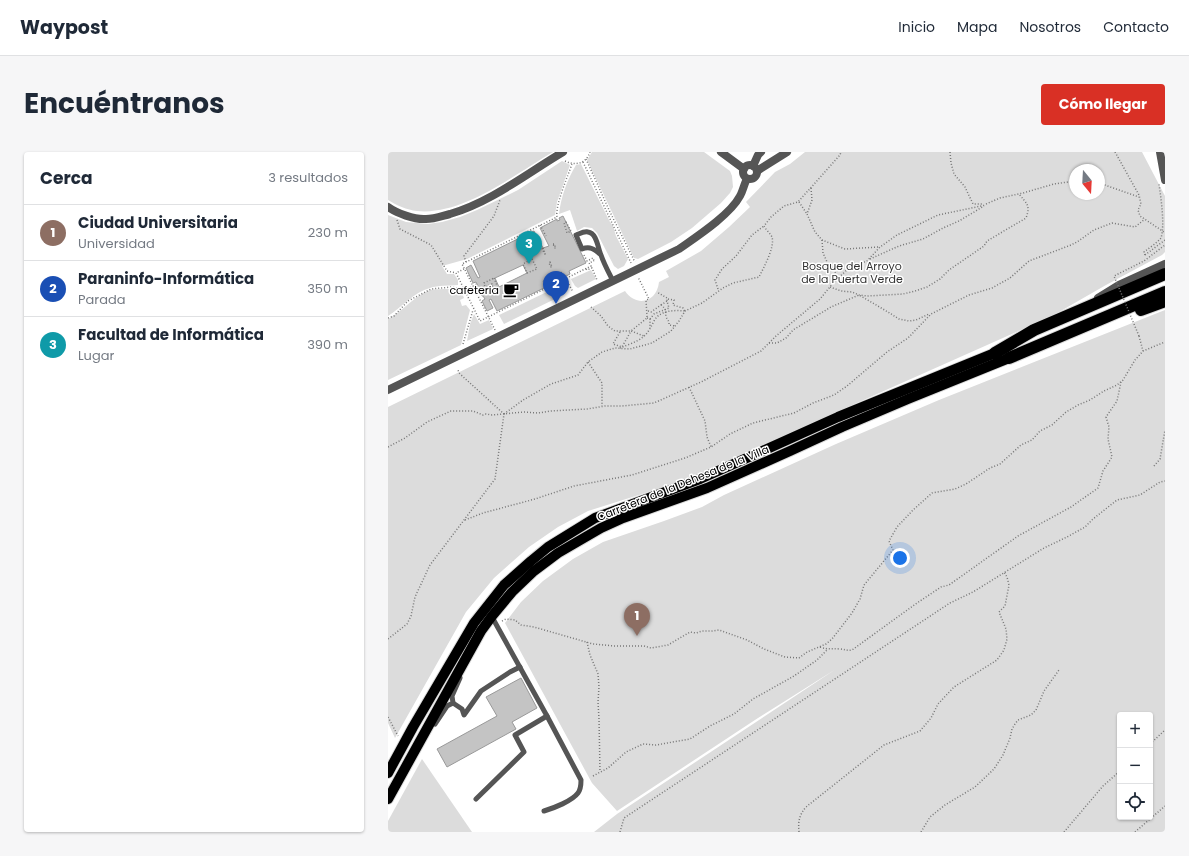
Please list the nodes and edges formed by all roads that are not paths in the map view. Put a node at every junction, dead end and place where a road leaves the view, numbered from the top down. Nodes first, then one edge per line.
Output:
1 (721, 152) edge
2 (762, 152) edge
3 (787, 152) edge
4 (1160, 152) edge
5 (1164, 152) edge
6 (562, 155) edge
7 (1165, 157) edge
8 (744, 169) junction
9 (755, 169) junction
10 (746, 179) junction
11 (1162, 181) edge
12 (388, 207) edge
13 (600, 254) junction
14 (1165, 264) edge
15 (1165, 274) edge
16 (613, 281) junction
17 (1165, 281) edge
18 (1165, 292) edge
19 (1165, 301) edge
20 (1072, 313) junction
21 (995, 353) junction
22 (1008, 358) junction
23 (388, 390) edge
24 (492, 616) junction
25 (481, 631) junction
26 (520, 667) junction
27 (453, 703) junction
28 (547, 716) junction
29 (412, 756) junction
30 (388, 773) edge
31 (388, 799) edge
32 (476, 799) dead end
33 (544, 811) dead end

1 - 8 street
2 - 9 street
3 - 9 street
4 - 11 street
5 - 7 street
6 - 12 street
8 - 9 street
8 - 10 street
9 - 10 street
10 - 16 street
13 - 13 lane
13 - 16 lane
14 - 20 street
15 - 20 highway
16 - 23 street
17 - 21 highway
18 - 22 highway
19 - 22 highway
20 - 21 highway
21 - 30 main road, Carretera de la Dehesa de la Villa
22 - 24 main road, Carretera de la Dehesa de la Villa
24 - 25 main road, Carretera de la Dehesa de la Villa
24 - 26 lane
25 - 27 lane
25 - 29 main road, Carretera de la Dehesa de la Villa
26 - 27 lane
26 - 28 lane
27 - 29 lane
28 - 32 lane
28 - 33 lane
29 - 31 main road, Carretera de la Dehesa de la Villa

